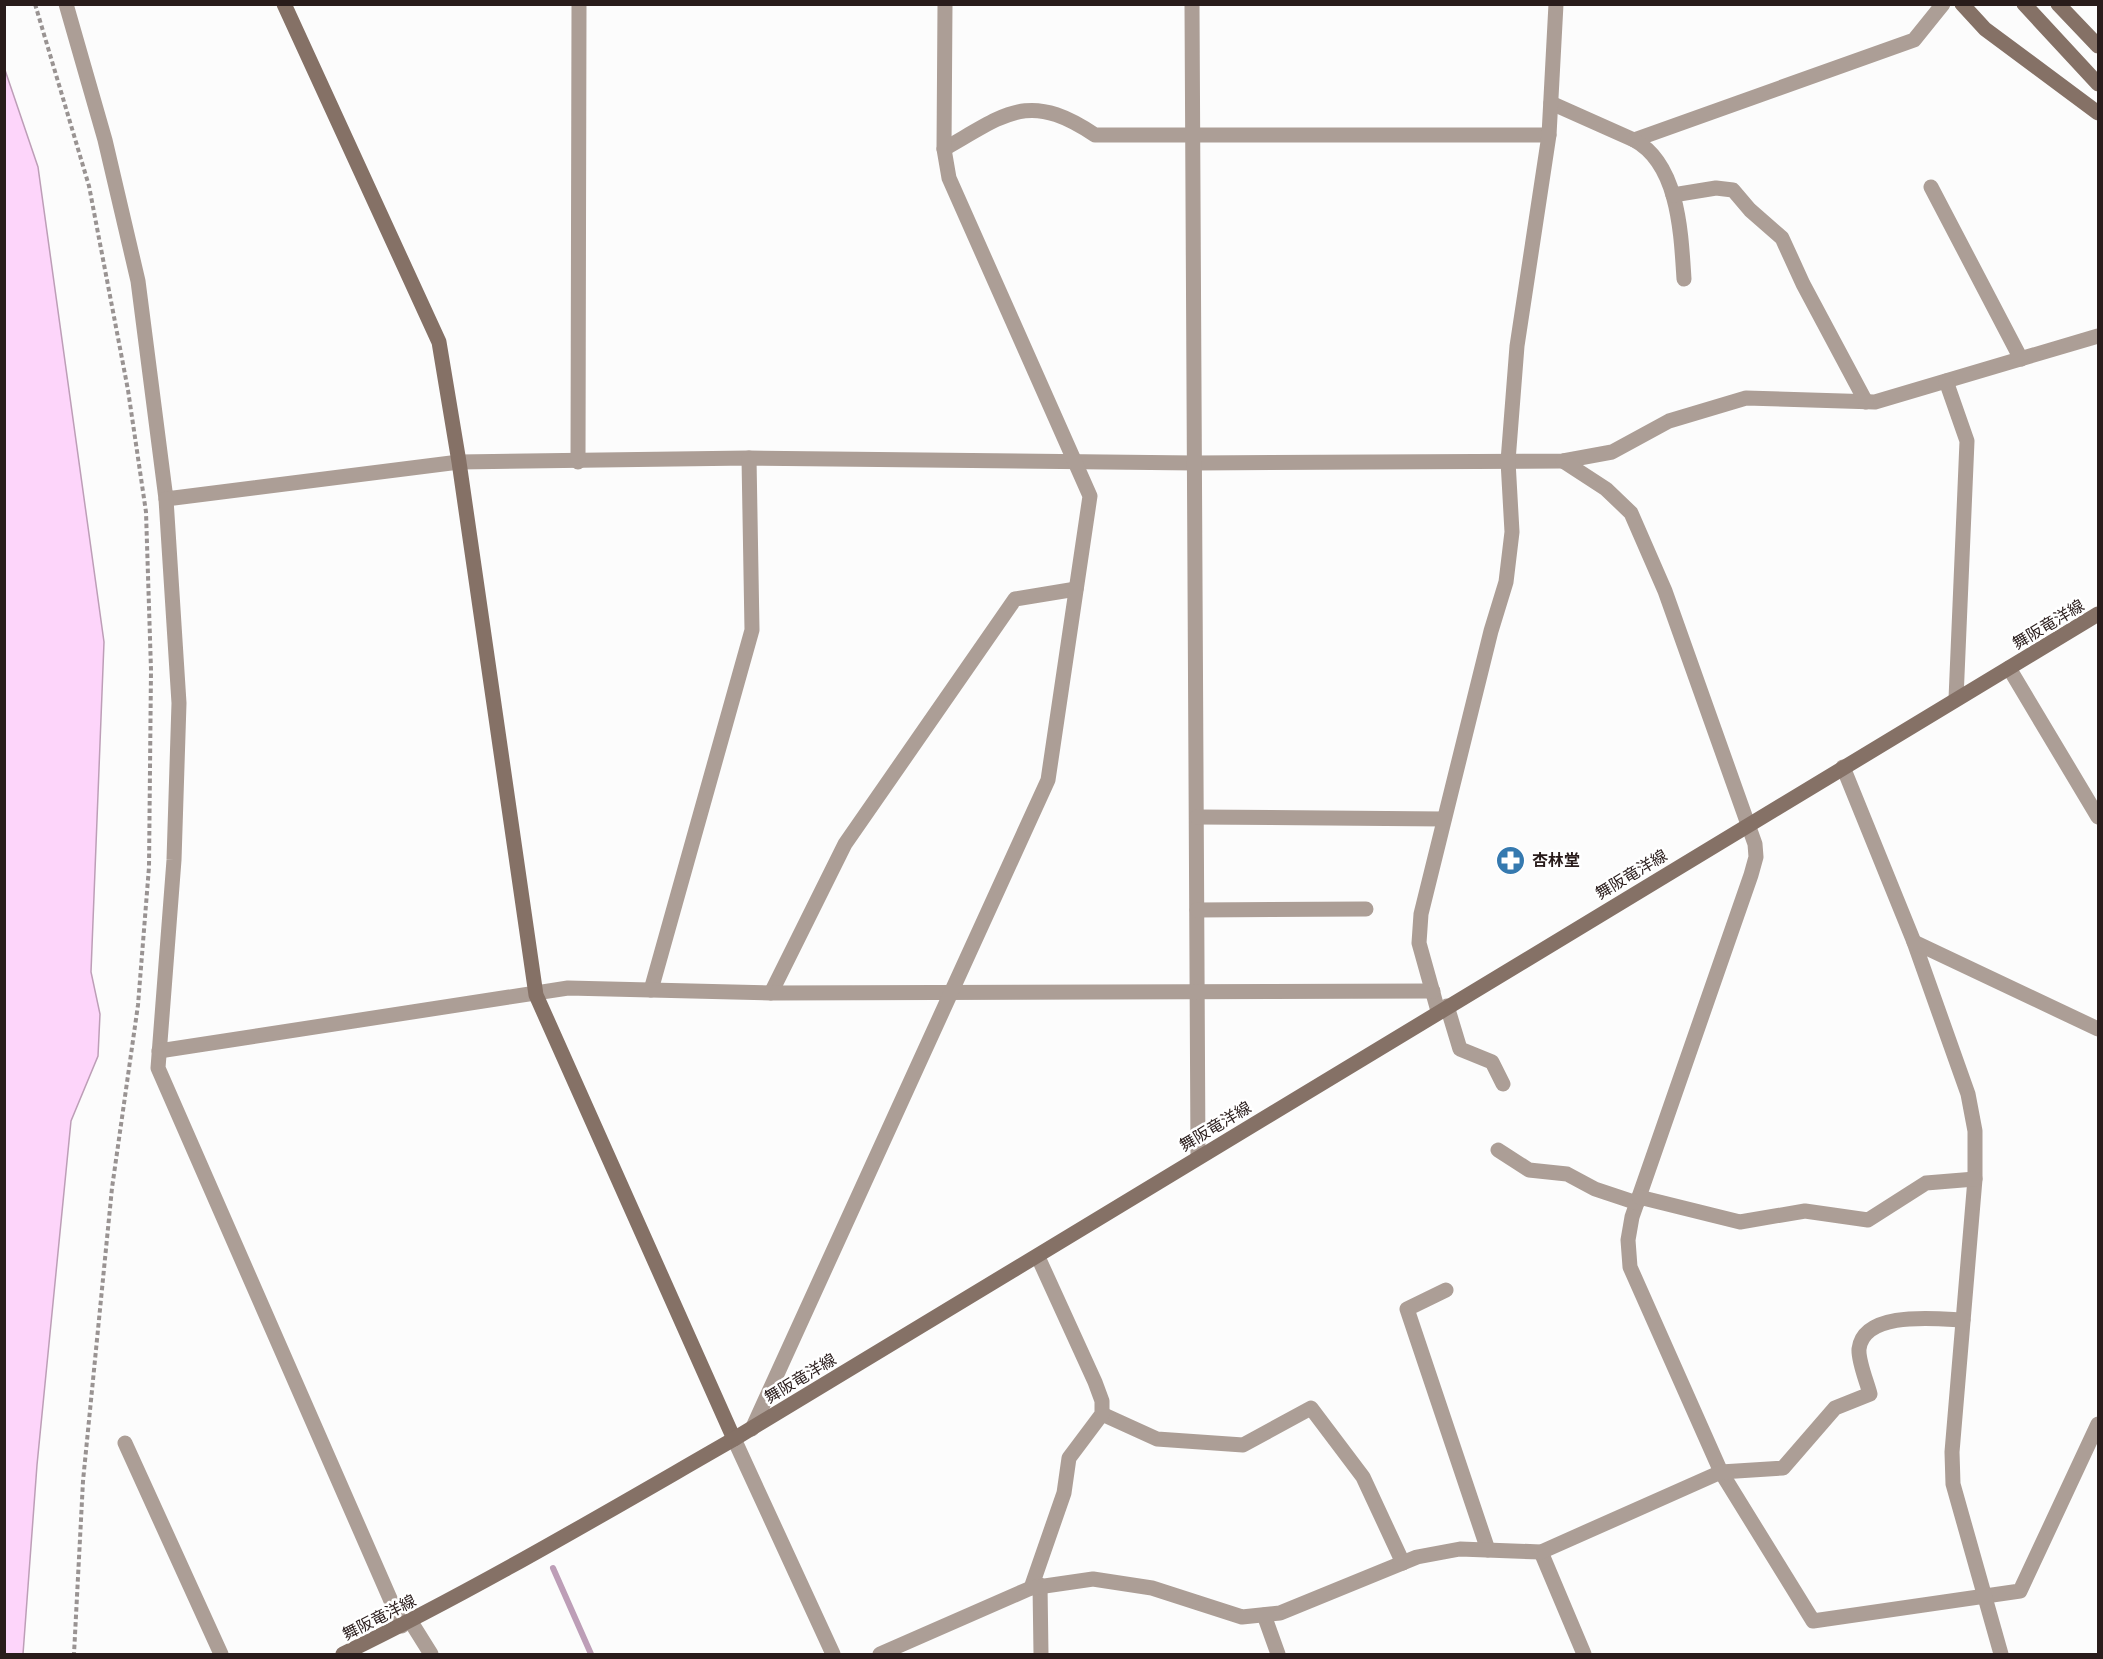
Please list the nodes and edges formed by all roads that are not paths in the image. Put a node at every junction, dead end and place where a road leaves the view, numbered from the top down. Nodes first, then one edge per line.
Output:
1 (66, 4) edge
2 (284, 4) edge
3 (579, 4) edge
4 (945, 4) edge
5 (1192, 4) edge
6 (1556, 4) edge
7 (1942, 4) edge
8 (1962, 4) edge
9 (2024, 4) edge
10 (2058, 4) edge
11 (2098, 46) edge
12 (2098, 84) edge
13 (1551, 103) junction
14 (2098, 113) edge
15 (1192, 134) junction
16 (1549, 135) junction
17 (1634, 140) junction
18 (944, 149) junction
19 (1931, 187) dead end
20 (1673, 195) junction
21 (1684, 279) dead end
22 (2098, 336) edge
23 (2021, 359) junction
24 (1946, 381) junction
25 (1866, 402) junction
26 (749, 458) junction
27 (1073, 461) junction
28 (1508, 461) junction
29 (1563, 461) junction
30 (459, 462) junction
31 (578, 462) junction
32 (1195, 463) junction
33 (166, 499) junction
34 (1076, 589) junction
35 (2098, 614) edge
36 (2009, 668) junction
37 (1956, 699) junction
38 (1843, 767) junction
39 (1197, 817) junction
40 (2098, 818) edge
41 (1444, 819) junction
42 (1747, 824) junction
43 (1366, 909) dead end
44 (1197, 910) junction
45 (1914, 942) junction
46 (651, 990) junction
47 (1197, 991) junction
48 (1433, 991) junction
49 (950, 992) junction
50 (771, 993) junction
51 (536, 995) junction
52 (1443, 1009) junction
53 (2098, 1029) edge
54 (159, 1051) junction
55 (1503, 1084) dead end
56 (1497, 1150) dead end
57 (1198, 1158) junction
58 (1975, 1179) junction
59 (1638, 1200) junction
60 (1038, 1257) junction
61 (1446, 1290) dead end
62 (1963, 1320) junction
63 (1102, 1414) junction
64 (2098, 1424) edge
65 (752, 1429) junction
66 (734, 1439) junction
67 (125, 1443) dead end
68 (1721, 1472) junction
69 (1488, 1550) junction
70 (1541, 1552) junction
71 (1403, 1563) junction
72 (1035, 1587) junction
73 (1984, 1596) junction
74 (1264, 1615) junction
75 (406, 1624) junction
76 (221, 1654) edge
77 (343, 1654) edge
78 (432, 1654) edge
79 (833, 1654) edge
80 (880, 1654) edge
81 (1041, 1654) edge
82 (1278, 1654) edge
83 (1584, 1654) edge
84 (2001, 1654) edge

1 - 33 street
2 - 30 main road
3 - 31 street
4 - 18 street
5 - 15 street
6 - 13 street
7 - 17 street
8 - 14 main road
9 - 12 main road
10 - 11 main road
13 - 16 street
13 - 17 street
15 - 16 street
15 - 18 street
15 - 32 street
16 - 28 street
17 - 20 street
18 - 27 street
19 - 23 street
20 - 21 street
20 - 25 street
22 - 23 street
23 - 24 street
24 - 25 street
24 - 37 street
25 - 29 street
26 - 27 street
26 - 31 street
26 - 46 street
27 - 32 street
27 - 34 street
28 - 29 street
28 - 32 street
28 - 41 street
29 - 42 street
30 - 31 street
30 - 33 street
30 - 51 main road
32 - 39 street
33 - 54 street
34 - 49 street
34 - 50 street
35 - 36 main road, 舞阪竜洋線
36 - 37 main road, 舞阪竜洋線
36 - 40 street
37 - 38 main road, 舞阪竜洋線
38 - 42 main road, 舞阪竜洋線
38 - 45 street
39 - 41 street
39 - 44 street
41 - 48 street
42 - 52 main road, 舞阪竜洋線
42 - 59 street
43 - 44 street
44 - 47 street
45 - 53 street
45 - 58 street
46 - 50 street
46 - 51 street
47 - 48 street
47 - 49 street
47 - 57 street
48 - 52 street
49 - 50 street
49 - 65 street
51 - 54 street
51 - 66 main road
52 - 55 street
52 - 57 main road, 舞阪竜洋線
54 - 75 street
56 - 59 street
57 - 60 main road, 舞阪竜洋線
58 - 59 street
58 - 62 street
59 - 68 street
60 - 63 street
60 - 65 main road, 舞阪竜洋線
61 - 69 street
62 - 68 street
62 - 73 street
63 - 71 street
63 - 72 street
64 - 73 street
65 - 66 main road, 舞阪竜洋線
66 - 75 main road, 舞阪竜洋線
66 - 79 street
67 - 76 street
68 - 70 street
68 - 73 street
69 - 70 street
69 - 71 street
70 - 83 street
71 - 74 street
72 - 74 street
72 - 80 street
72 - 81 street
73 - 84 street
74 - 82 street
75 - 77 main road, 舞阪竜洋線
75 - 78 street

